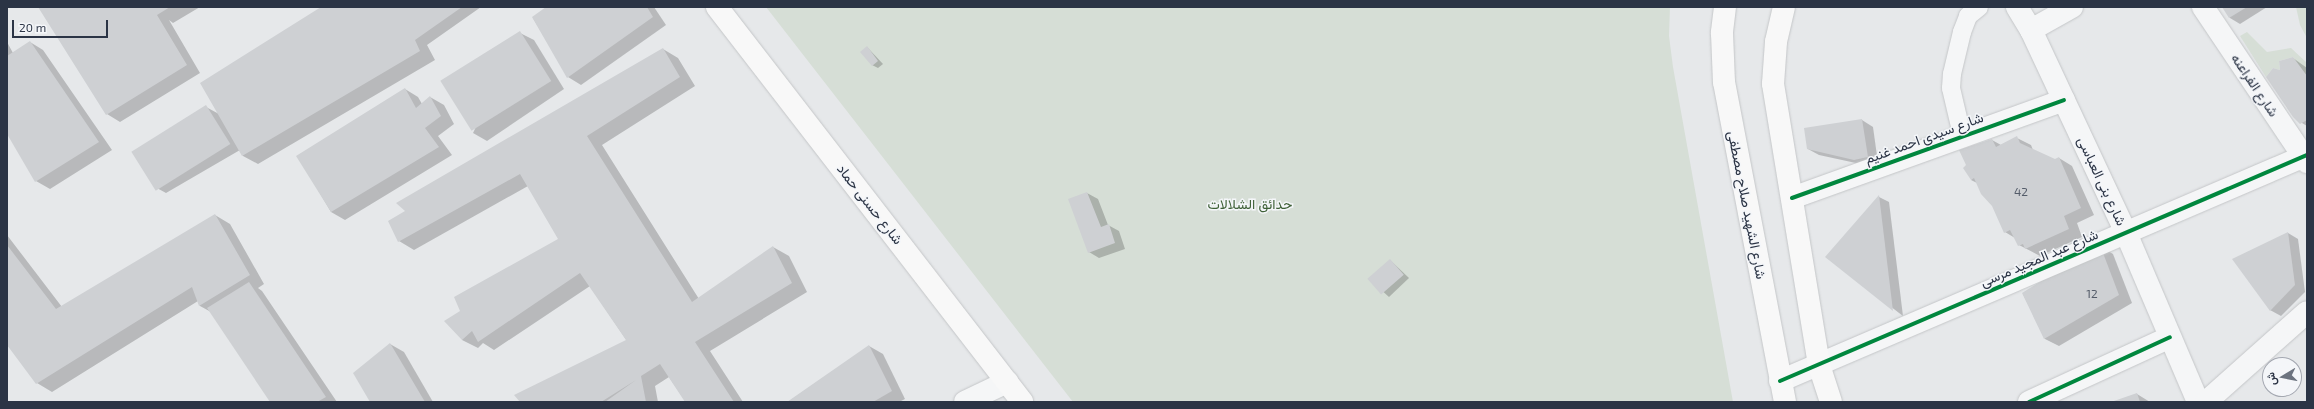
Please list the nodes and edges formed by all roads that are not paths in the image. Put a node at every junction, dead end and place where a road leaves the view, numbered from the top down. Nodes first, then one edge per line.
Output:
1 (717, 7) edge
2 (1725, 7) edge
3 (1784, 7) edge
4 (1979, 7) edge
5 (2017, 7) edge
6 (2072, 7) edge
7 (2203, 7) edge
8 (2031, 30) junction
9 (2064, 100) junction
10 (1962, 135) junction
11 (2306, 158) edge
12 (1792, 198) junction
13 (2126, 233) junction
14 (2307, 312) edge
15 (2170, 337) junction
16 (1819, 365) junction
17 (1780, 381) junction
18 (1007, 382) junction
19 (965, 402) edge
20 (1022, 402) edge
21 (1786, 402) edge
22 (1831, 402) edge
23 (2028, 402) edge
24 (2198, 402) edge
25 (2206, 402) edge

1 - 18 main road, شارع حسنى حماد
2 - 17 main road, شارع الشهيد صلاح مصطفى
3 - 12 main road
4 - 10 lane
5 - 8 street, شارع بنى العباسى
6 - 8 street
7 - 11 street, شارع الفراعنه
8 - 9 street, شارع بنى العباسى
9 - 10 street, شارع سيدى احمد غنيم
9 - 13 street, شارع بنى العباسى
10 - 12 street, شارع سيدى احمد غنيم
11 - 13 street, شارع عبد المجيد مرسى
12 - 16 main road
13 - 15 street, شارع بنى العباسى
13 - 16 street, شارع عبد المجيد مرسى
14 - 25 street
15 - 23 street
15 - 24 street, شارع بنى العباسى
16 - 17 street, شارع عبد المجيد مرسى
16 - 22 main road
17 - 21 main road, شارع الشهيد صلاح مصطفى
18 - 19 street
18 - 20 main road, شارع حسنى حماد

